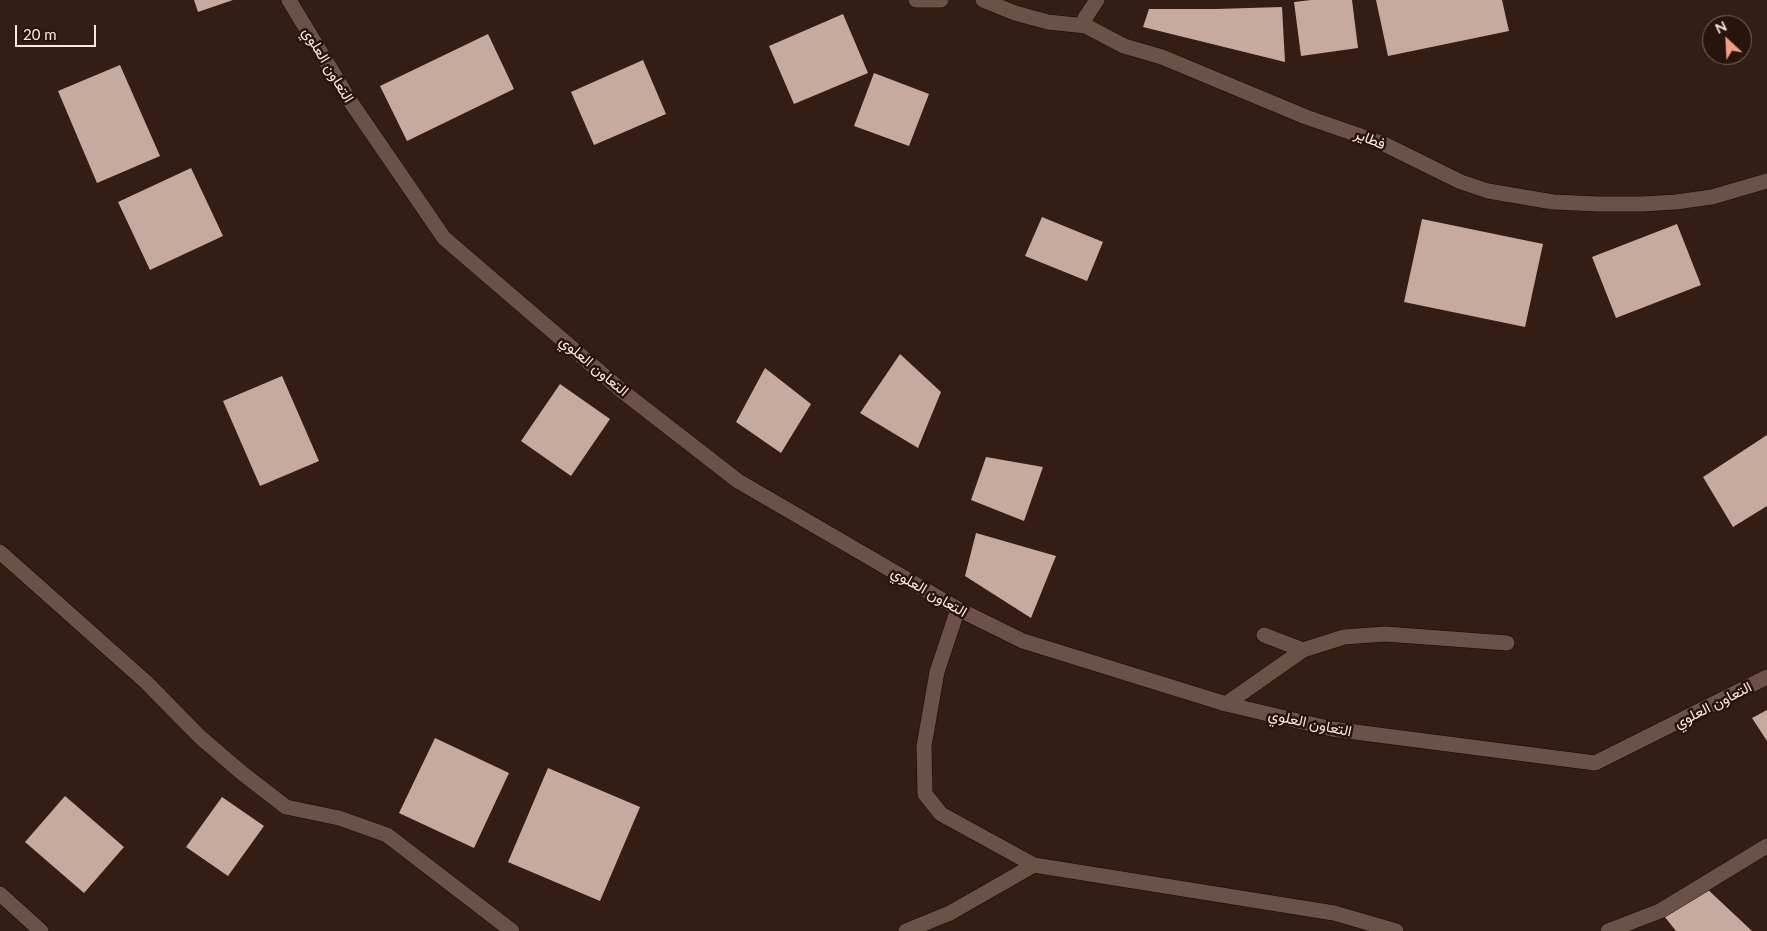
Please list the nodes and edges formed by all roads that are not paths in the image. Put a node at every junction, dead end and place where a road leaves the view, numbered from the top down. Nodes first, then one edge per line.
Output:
1 (289, 0) edge
2 (916, 0) edge
3 (941, 0) edge
4 (983, 0) edge
5 (1097, 0) edge
6 (1086, 26) junction
7 (1767, 181) edge
8 (0, 552) edge
9 (958, 609) junction
10 (1264, 635) dead end
11 (1507, 643) dead end
12 (1302, 650) junction
13 (1767, 677) edge
14 (1226, 704) junction
15 (1767, 846) edge
16 (1034, 866) junction
17 (0, 894) edge
18 (41, 931) edge
19 (512, 931) edge
20 (906, 931) edge
21 (1396, 931) edge
22 (1608, 931) edge

1 - 9 street, التعاون العلوي
2 - 3 street
4 - 6 street, فطاير
5 - 6 street
6 - 7 street, فطاير
8 - 19 street
9 - 14 street, التعاون العلوي
9 - 16 street
10 - 12 street
11 - 12 street
12 - 14 street
13 - 14 street, التعاون العلوي
15 - 22 street
16 - 20 street
16 - 21 street
17 - 18 street

